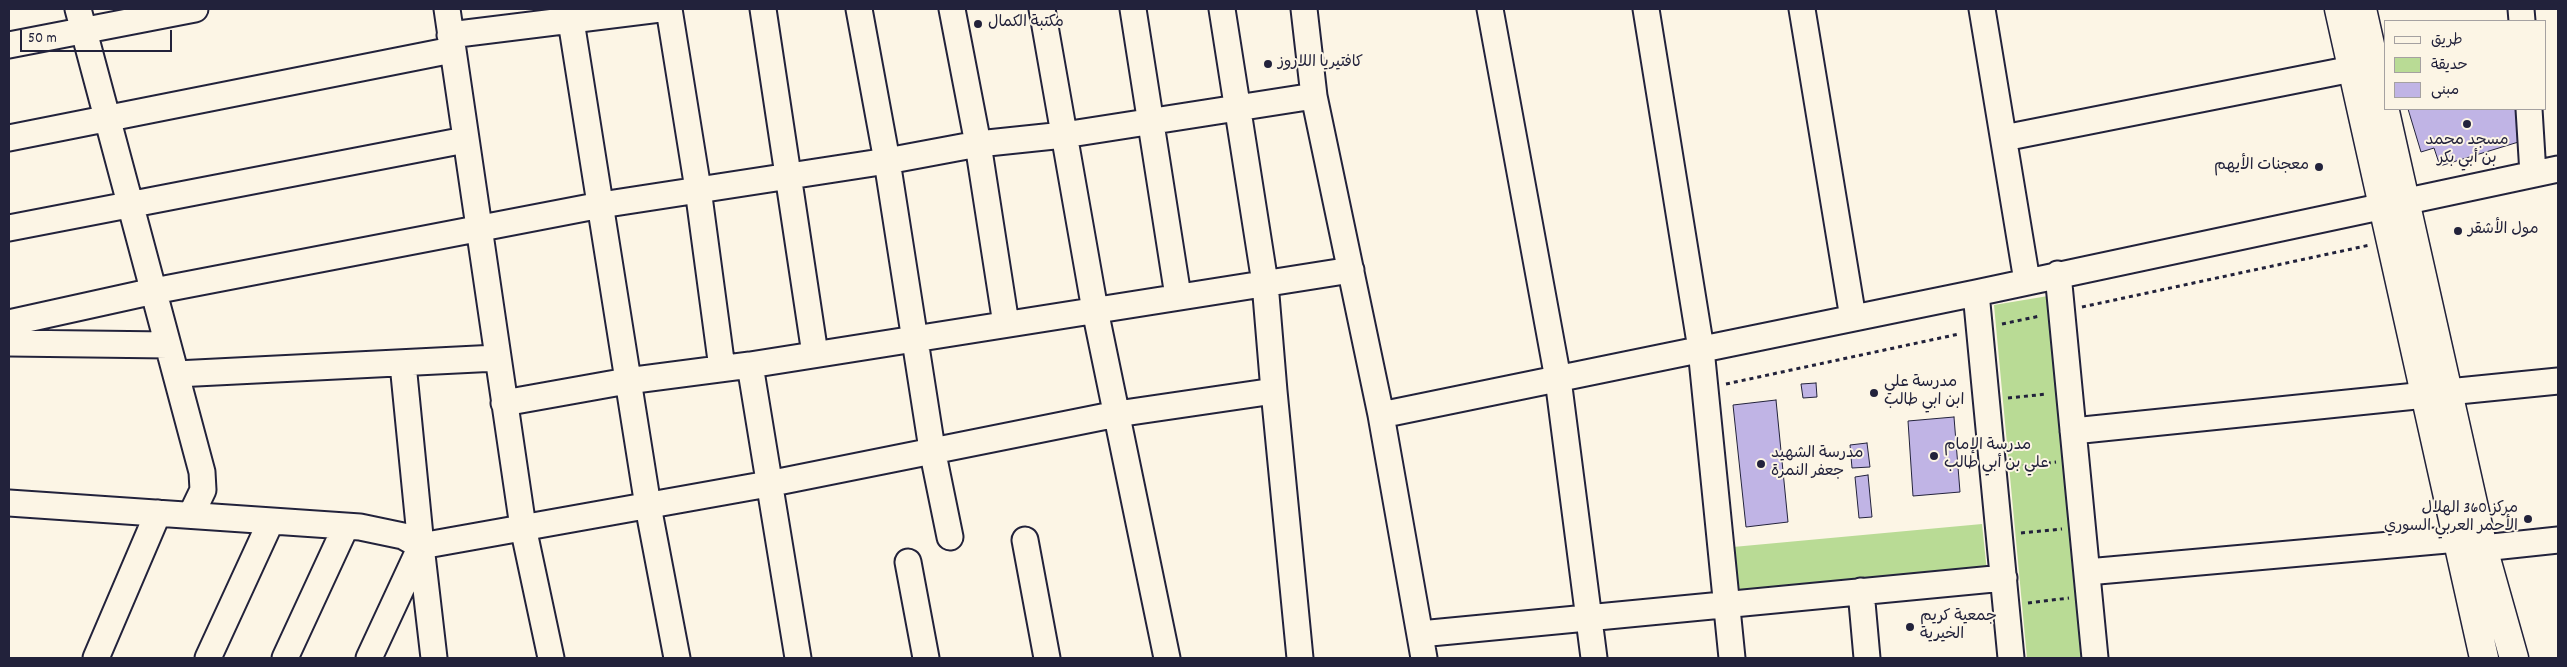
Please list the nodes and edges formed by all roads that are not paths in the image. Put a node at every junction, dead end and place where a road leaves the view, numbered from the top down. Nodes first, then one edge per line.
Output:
1 (195, 9) edge
2 (447, 9) edge
3 (660, 9) edge
4 (669, 9) edge
5 (763, 9) edge
6 (858, 9) edge
7 (952, 9) edge
8 (1042, 9) edge
9 (1133, 9) edge
10 (1222, 9) edge
11 (1304, 9) edge
12 (1490, 9) edge
13 (1646, 9) edge
14 (1802, 9) edge
15 (1982, 9) edge
16 (2339, 9) edge
17 (2362, 9) edge
18 (633, 10) edge
19 (517, 18) edge
20 (81, 20) edge
21 (571, 20) junction
22 (451, 43) junction
23 (9, 45) edge
24 (2352, 69) junction
25 (1314, 96) junction
26 (1238, 108) junction
27 (2529, 110) edge
28 (107, 118) junction
29 (1152, 120) junction
30 (1064, 135) junction
31 (9, 138) edge
32 (2004, 138) junction
33 (465, 140) junction
34 (978, 144) junction
35 (887, 161) junction
36 (2558, 169) edge
37 (2533, 174) junction
38 (788, 175) junction
39 (698, 190) junction
40 (131, 204) junction
41 (2395, 204) junction
42 (600, 205) junction
43 (478, 227) junction
44 (9, 228) edge
45 (1351, 270) junction
46 (2058, 274) junction
47 (2027, 281) junction
48 (1266, 282) junction
49 (154, 292) junction
50 (1976, 293) junction
51 (1178, 296) junction
52 (1095, 310) junction
53 (1853, 318) junction
54 (9, 323) edge
55 (1006, 324) junction
56 (913, 339) junction
57 (9, 344) edge
58 (168, 345) junction
59 (1701, 349) junction
60 (815, 354) junction
61 (498, 358) junction
62 (404, 364) junction
63 (750, 365) junction
64 (722, 368) junction
65 (176, 374) junction
66 (1558, 379) junction
67 (627, 381) junction
68 (2558, 381) edge
69 (1274, 391) junction
70 (2437, 393) junction
71 (504, 403) junction
72 (1117, 414) junction
73 (1381, 415) junction
74 (2074, 431) junction
75 (932, 449) junction
76 (768, 484) junction
77 (9, 503) edge
78 (648, 506) junction
79 (158, 512) junction
80 (190, 515) junction
81 (271, 521) junction
82 (346, 526) junction
83 (524, 527) junction
84 (950, 537) dead end
85 (2458, 539) junction
86 (1025, 540) dead end
87 (2558, 540) edge
88 (421, 546) junction
89 (2483, 548) junction
90 (908, 562) dead end
91 (2004, 578) junction
92 (2088, 584) junction
93 (1860, 591) junction
94 (1728, 604) junction
95 (1590, 617) junction
96 (1420, 634) junction
97 (96, 658) edge
98 (208, 658) edge
99 (285, 658) edge
100 (369, 658) edge
101 (434, 658) edge
102 (551, 658) edge
103 (677, 658) edge
104 (798, 658) edge
105 (926, 658) edge
106 (1047, 658) edge
107 (1167, 658) edge
108 (1300, 658) edge
109 (1424, 658) edge
110 (1594, 658) edge
111 (1732, 658) edge
112 (1867, 658) edge
113 (2011, 658) edge
114 (2095, 658) edge
115 (2484, 658) edge
116 (2514, 658) edge

1 - 20 street
2 - 22 street
3 - 18 street
4 - 39 street
5 - 38 street
6 - 35 street
7 - 34 street
8 - 30 street
9 - 29 street
10 - 26 street
11 - 25 street
12 - 66 street
13 - 59 street
14 - 53 street
15 - 32 street
16 - 24 main road
17 - 41 main road
18 - 21 street
19 - 21 street
19 - 22 street
20 - 23 street
20 - 28 street
21 - 42 street
22 - 28 street
22 - 33 street
24 - 32 street
24 - 41 main road
25 - 26 street
25 - 45 street
26 - 29 street
26 - 48 street
27 - 37 street
28 - 31 street
28 - 40 street
29 - 30 street
29 - 51 street
30 - 34 street
30 - 52 street
32 - 47 street
33 - 40 street
33 - 43 street
34 - 35 street
34 - 55 street
35 - 38 street
35 - 56 street
36 - 37 street
37 - 41 street
38 - 39 street
38 - 60 street
39 - 42 street
39 - 64 street
40 - 44 street
40 - 49 street
41 - 46 street
41 - 70 main road
42 - 43 street
42 - 67 street
43 - 49 street
43 - 61 street
45 - 48 street
45 - 73 street
46 - 47 street
46 - 74 street
47 - 50 street
48 - 51 street
48 - 69 street
49 - 54 street
49 - 58 street
50 - 53 street
50 - 91 street
51 - 52 street
52 - 55 street
52 - 72 street
53 - 59 street
55 - 56 street
56 - 60 street
56 - 75 street
57 - 58 street
58 - 65 street
59 - 66 street
59 - 94 street
60 - 63 street
61 - 62 street
61 - 71 street
62 - 65 street
62 - 88 street
63 - 64 street
63 - 76 street
64 - 67 street
65 - 80 street
66 - 73 street
66 - 95 street
67 - 71 street
67 - 78 street
68 - 70 street
69 - 72 street
69 - 108 street
70 - 74 street
70 - 85 main road
70 - 89 main road
71 - 83 street
72 - 75 street
72 - 107 street
73 - 96 street
74 - 92 street
75 - 76 street
75 - 84 street
76 - 78 street
76 - 104 street
77 - 79 street
78 - 83 street
78 - 103 street
79 - 80 street
79 - 97 street
80 - 81 street
81 - 82 street
81 - 98 street
82 - 88 street
82 - 99 street
83 - 88 street
83 - 102 street
85 - 92 street
85 - 115 main road
86 - 106 street
87 - 89 street
88 - 100 street
88 - 101 street
89 - 116 main road
90 - 105 street
91 - 93 street
91 - 113 street
92 - 114 street
93 - 94 street
93 - 112 street
94 - 95 street
94 - 111 street
95 - 96 street
95 - 110 street
96 - 109 street

